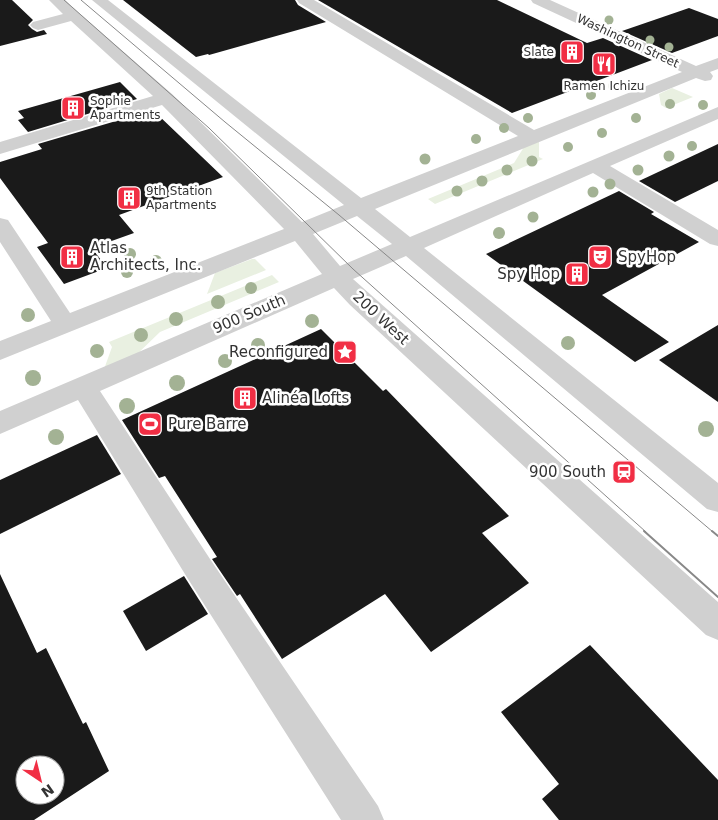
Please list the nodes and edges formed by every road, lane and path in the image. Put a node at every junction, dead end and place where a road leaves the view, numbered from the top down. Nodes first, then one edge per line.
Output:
1 (56, 0) edge
2 (100, 0) edge
3 (304, 0) edge
4 (538, 0) edge
5 (74, 16) junction
6 (38, 25) dead end
7 (718, 63) edge
8 (696, 72) junction
9 (718, 82) edge
10 (166, 98) junction
11 (718, 112) edge
12 (532, 137) junction
13 (0, 148) edge
14 (589, 168) junction
15 (358, 207) junction
16 (0, 225) edge
17 (298, 230) junction
18 (718, 239) edge
19 (407, 245) junction
20 (336, 276) junction
21 (65, 324) junction
22 (0, 351) edge
23 (82, 386) junction
24 (0, 423) edge
25 (718, 500) edge
26 (718, 624) edge
27 (364, 820) edge

1 - 5 street, 200 West
2 - 15 street
3 - 12 street
4 - 8 street, Washington Street
5 - 6 street
5 - 10 street, 200 West
7 - 8 street
8 - 9 street, Washington Street
8 - 12 street
10 - 13 street
10 - 17 street, 200 West
11 - 14 street
12 - 15 street
14 - 18 street
14 - 19 street, 900 South
15 - 17 street
15 - 19 street
16 - 21 street
17 - 20 street, 200 West
17 - 21 street
19 - 20 street, 900 South
19 - 25 street
20 - 23 street, 900 South
20 - 26 street, 200 West
21 - 22 street
23 - 24 street, 900 South
23 - 27 street

